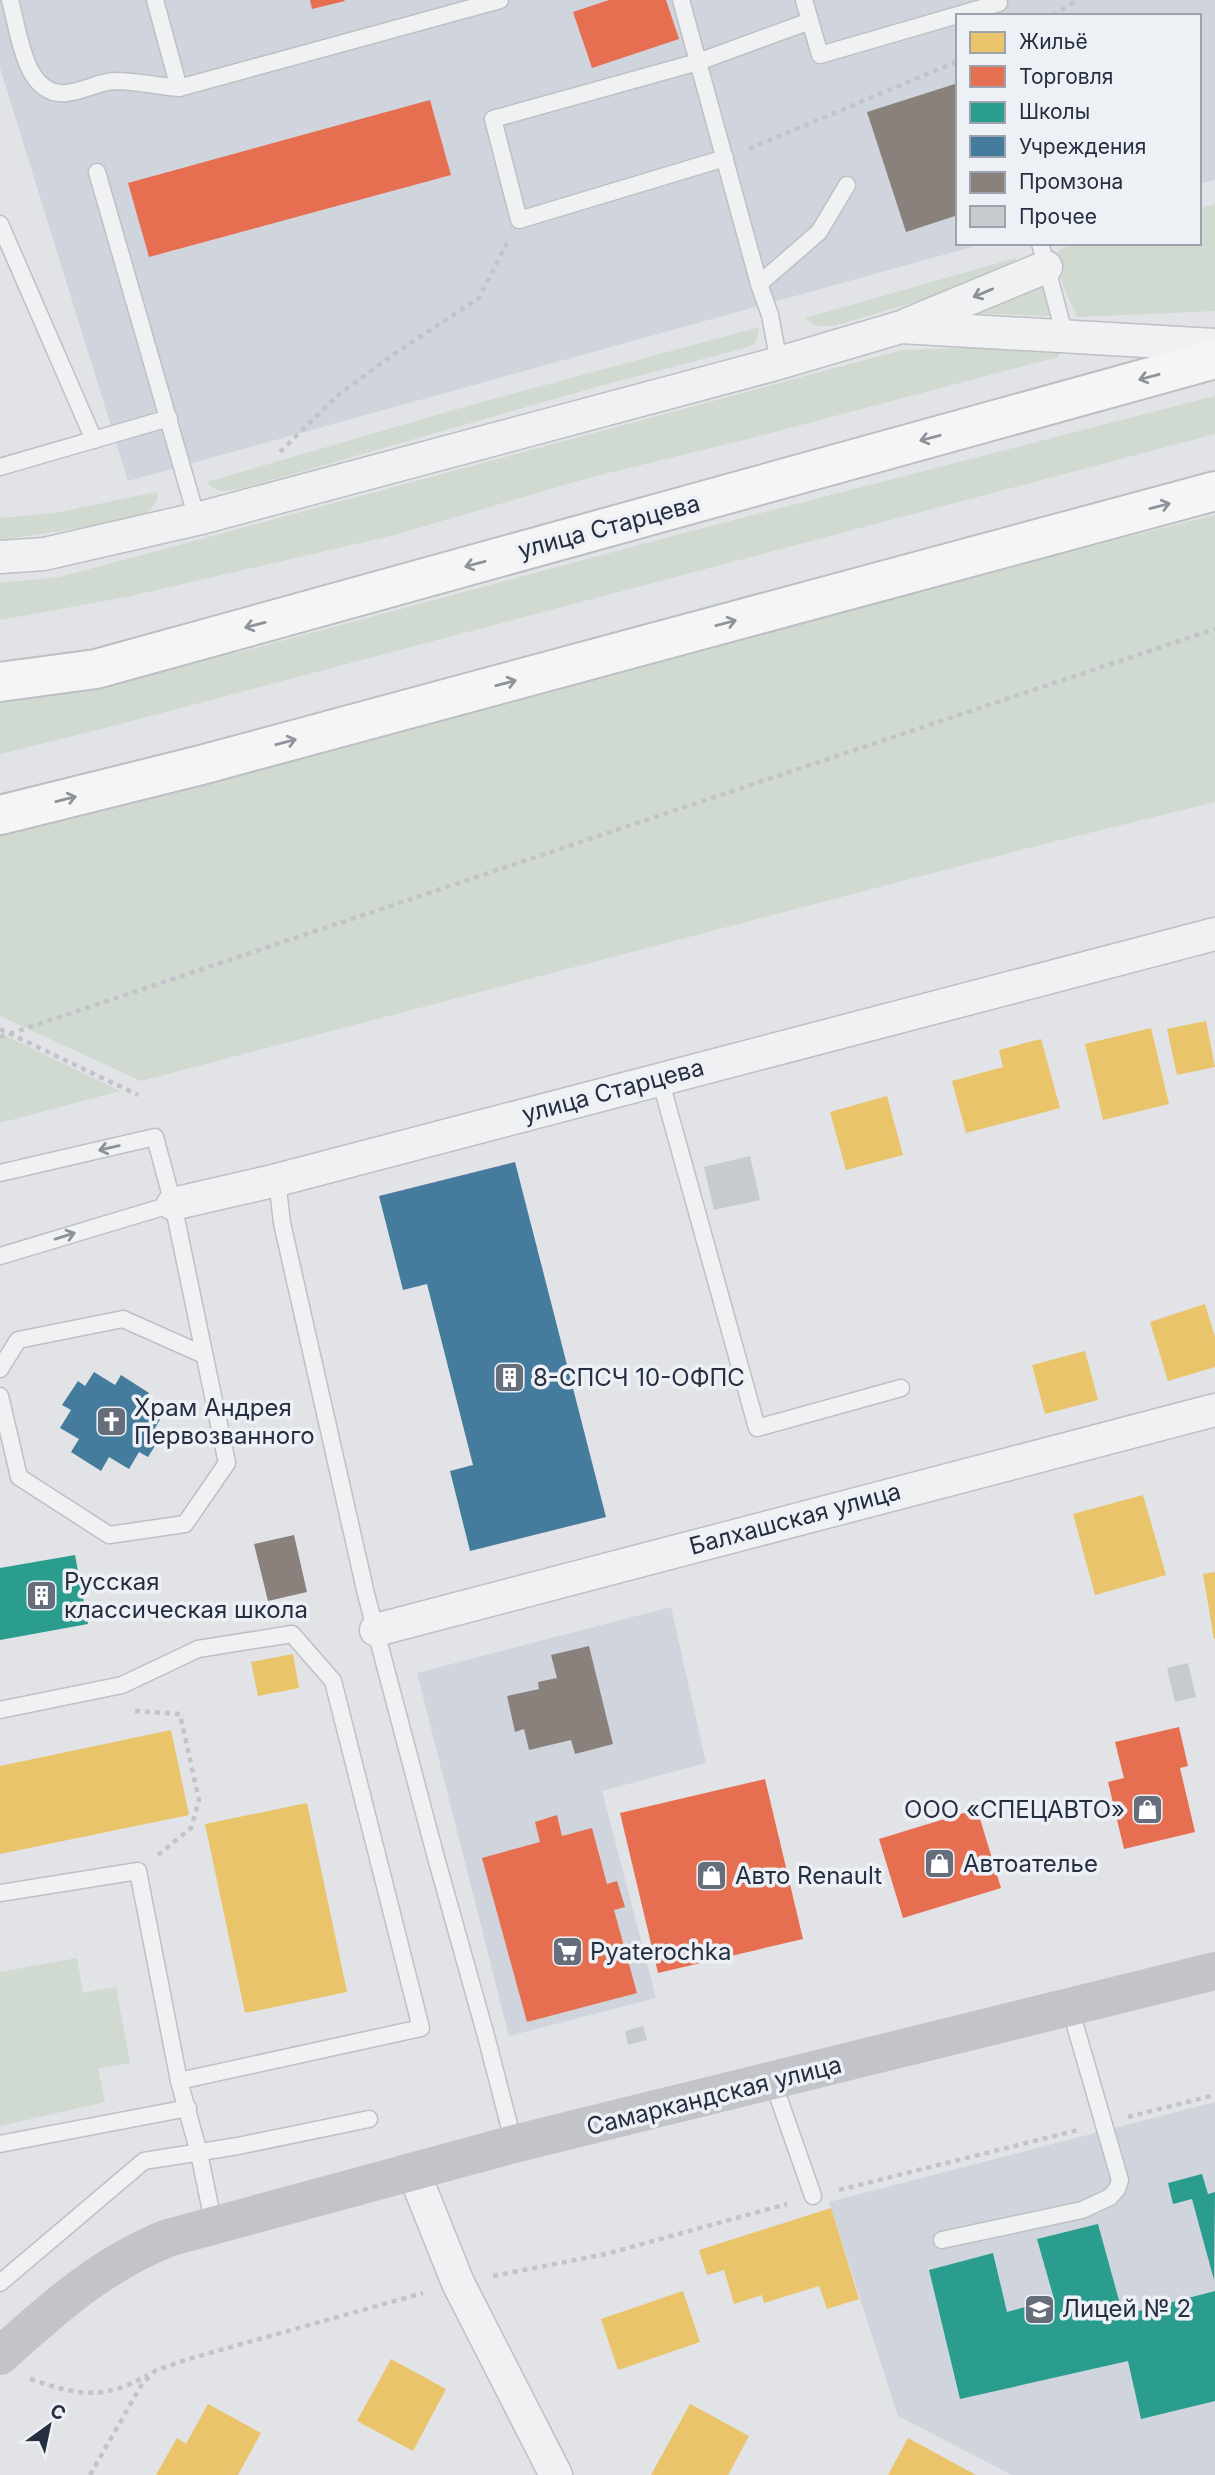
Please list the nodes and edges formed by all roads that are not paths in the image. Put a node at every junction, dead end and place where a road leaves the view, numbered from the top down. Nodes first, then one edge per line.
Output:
1 (10, 0) edge
2 (155, 0) edge
3 (500, 0) edge
4 (681, 0) edge
5 (804, 0) edge
6 (998, 0) edge
7 (964, 14) edge
8 (956, 16) edge
9 (810, 21) junction
10 (698, 62) junction
11 (179, 88) junction
12 (725, 158) junction
13 (97, 172) dead end
14 (847, 185) dead end
15 (0, 223) edge
16 (1043, 255) edge
17 (760, 284) junction
18 (901, 327) junction
19 (1065, 336) junction
20 (1215, 345) edge
21 (1215, 359) edge
22 (779, 363) junction
23 (169, 418) junction
24 (94, 440) junction
25 (0, 467) edge
26 (1215, 491) edge
27 (197, 519) junction
28 (0, 557) edge
29 (0, 682) edge
30 (0, 815) edge
31 (1215, 934) edge
32 (660, 1079) junction
33 (0, 1173) edge
34 (276, 1180) junction
35 (173, 1204) junction
36 (0, 1256) edge
37 (204, 1355) junction
38 (0, 1369) edge
39 (901, 1388) dead end
40 (0, 1396) edge
41 (1215, 1410) edge
42 (376, 1630) junction
43 (0, 1710) edge
44 (0, 1893) edge
45 (1215, 1971) edge
46 (1070, 2008) junction
47 (179, 2081) junction
48 (773, 2082) junction
49 (188, 2108) junction
50 (369, 2119) dead end
51 (0, 2144) edge
52 (514, 2144) junction
53 (199, 2153) junction
54 (414, 2173) junction
55 (813, 2196) road end
56 (214, 2226) junction
57 (942, 2240) dead end
58 (0, 2283) edge
59 (13, 2367) edge
60 (555, 2475) edge

1 - 11 lane
2 - 11 lane
3 - 11 lane
4 - 10 lane
5 - 9 lane
6 - 7 lane
8 - 9 lane
9 - 10 lane
10 - 12 lane
10 - 12 lane
12 - 17 lane
13 - 23 lane
14 - 17 lane
15 - 24 lane
16 -> 18 street
16 - 19 lane
17 - 22 lane
18 - 19 street
18 - 22 street
19 - 20 street
21 -> 29 main road, улица Старцева
22 - 27 street
23 - 24 lane
23 - 27 lane
24 - 25 lane
30 -> 26 main road
27 - 28 street
31 - 32 street, улица Старцева
32 - 34 street, улица Старцева
32 - 39 lane
35 -> 33 lane
34 - 35 street, улица Старцева
34 - 42 lane
36 -> 35 lane
35 - 37 lane
37 - 38 lane
37 - 40 lane
41 - 42 street, Балхашская улица
42 - 52 lane
43 - 47 lane
44 - 47 lane
45 - 46 main road, Самаркандская улица
46 - 48 main road, Самаркандская улица
46 - 57 lane
47 - 49 lane
48 - 52 main road, Самаркандская улица
48 - 55 lane
49 - 51 lane
49 - 53 lane
50 - 53 lane
52 - 54 main road, Самаркандская улица
53 - 56 lane
53 - 58 lane
54 - 56 main road, Самаркандская улица
54 - 60 street
56 - 59 main road, Самаркандская улица

